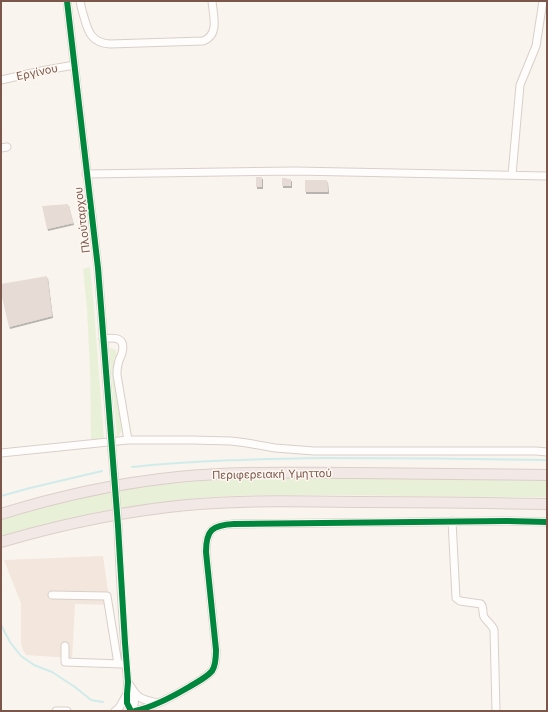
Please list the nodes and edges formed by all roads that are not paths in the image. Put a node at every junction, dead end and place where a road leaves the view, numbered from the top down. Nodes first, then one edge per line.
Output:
1 (67, 1) edge
2 (80, 1) edge
3 (212, 1) edge
4 (543, 1) edge
5 (74, 65) junction
6 (1, 80) edge
7 (86, 174) junction
8 (512, 175) junction
9 (547, 176) edge
10 (103, 339) junction
11 (128, 440) junction
12 (547, 452) edge
13 (1, 453) edge
14 (547, 475) edge
15 (547, 504) edge
16 (1, 514) edge
17 (452, 521) junction
18 (547, 522) edge
19 (1, 542) edge
20 (52, 595) dead end
21 (65, 646) dead end
22 (118, 664) junction
23 (126, 665) junction
24 (130, 693) junction
25 (158, 703) junction
26 (56, 711) edge
27 (67, 711) edge
28 (115, 711) edge
29 (131, 711) edge
30 (135, 711) edge
31 (496, 711) edge

1 - 5 street, Πλούταρχου
2 - 3 street
4 - 8 street
5 - 6 street, Εργίνου
5 - 7 street, Πλούταρχου
7 - 8 street
7 - 10 street, Πλούταρχου
8 - 9 street
10 - 11 street
10 - 23 street, Πλούταρχου, bridge
11 - 12 street
11 - 13 street
14 - 16 highway, Περιφερειακή Υμηττού
15 - 19 highway
17 - 18 street
17 - 25 street
17 - 31 street
20 - 22 street
21 - 22 street
22 - 23 street
23 - 24 street, Πλούταρχου
24 - 25 street
24 - 28 street
24 - 29 street
25 - 30 street
26 - 27 street

